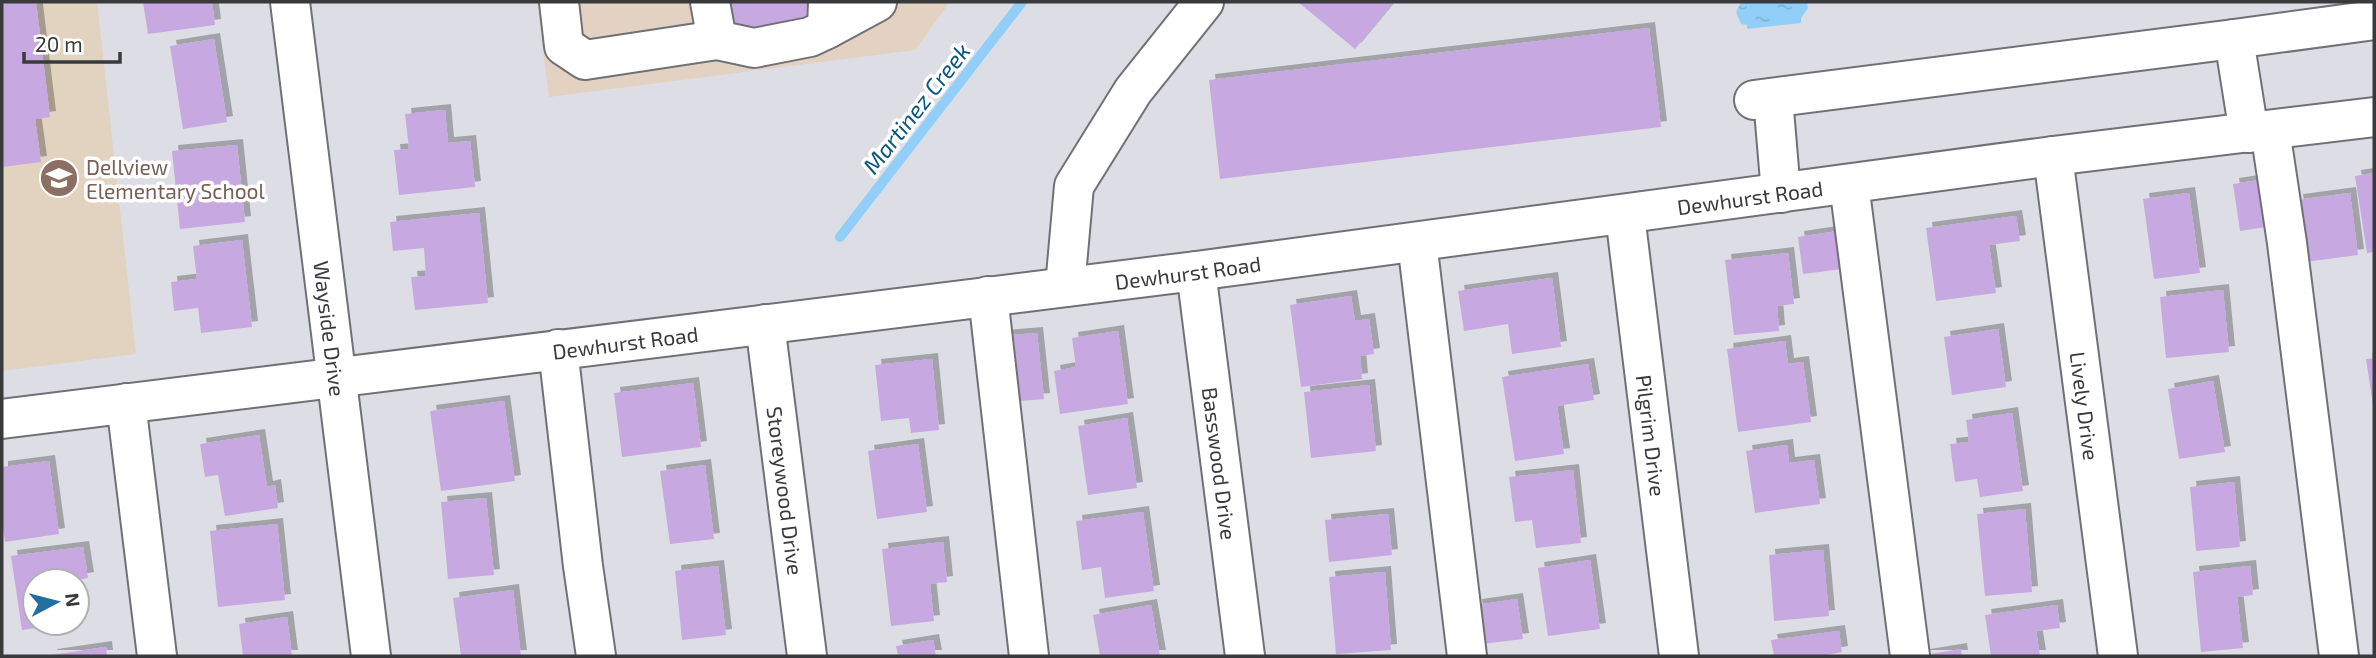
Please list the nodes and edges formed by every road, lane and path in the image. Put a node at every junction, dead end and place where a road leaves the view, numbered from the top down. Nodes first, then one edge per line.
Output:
1 (290, 2) edge
2 (558, 2) edge
3 (710, 2) edge
4 (877, 2) edge
5 (1203, 2) edge
6 (827, 15) edge
7 (2374, 20) edge
8 (2234, 38) junction
9 (717, 40) junction
10 (2374, 117) edge
11 (2260, 132) junction
12 (2053, 156) junction
13 (1849, 184) junction
14 (1782, 193) junction
15 (1625, 215) junction
16 (1417, 242) junction
17 (1196, 271) junction
18 (1065, 287) junction
19 (988, 296) junction
20 (765, 324) junction
21 (558, 349) junction
22 (337, 376) junction
23 (126, 403) junction
24 (2, 419) edge
25 (157, 656) edge
26 (371, 656) edge
27 (596, 656) edge
28 (807, 656) edge
29 (1029, 656) edge
30 (1245, 656) edge
31 (1467, 656) edge
32 (1679, 656) edge
33 (1910, 656) edge
34 (2118, 656) edge
35 (2339, 656) edge

1 - 22 street, Wayside Drive
2 - 9 street
3 - 9 street
4 - 6 street
5 - 18 street
6 - 9 street
7 - 8 street
8 - 11 street
8 - 14 street
10 - 11 street, Dewhurst Road
11 - 12 street, Dewhurst Road
11 - 35 street
12 - 13 street, Dewhurst Road
12 - 34 street, Lively Drive
13 - 14 street, Dewhurst Road
13 - 33 street
14 - 15 street, Dewhurst Road
15 - 16 street, Dewhurst Road
15 - 32 street, Pilgrim Drive
16 - 17 street, Dewhurst Road
16 - 31 street
17 - 18 street, Dewhurst Road
17 - 30 street, Basswood Drive
18 - 19 street, Dewhurst Road
19 - 20 street, Dewhurst Road
19 - 29 street
20 - 21 street, Dewhurst Road
20 - 28 street, Storeywood Drive
21 - 22 street, Dewhurst Road
21 - 27 street
22 - 23 street, Dewhurst Road
22 - 26 street, Wayside Drive
23 - 24 street, Dewhurst Road
23 - 25 street

